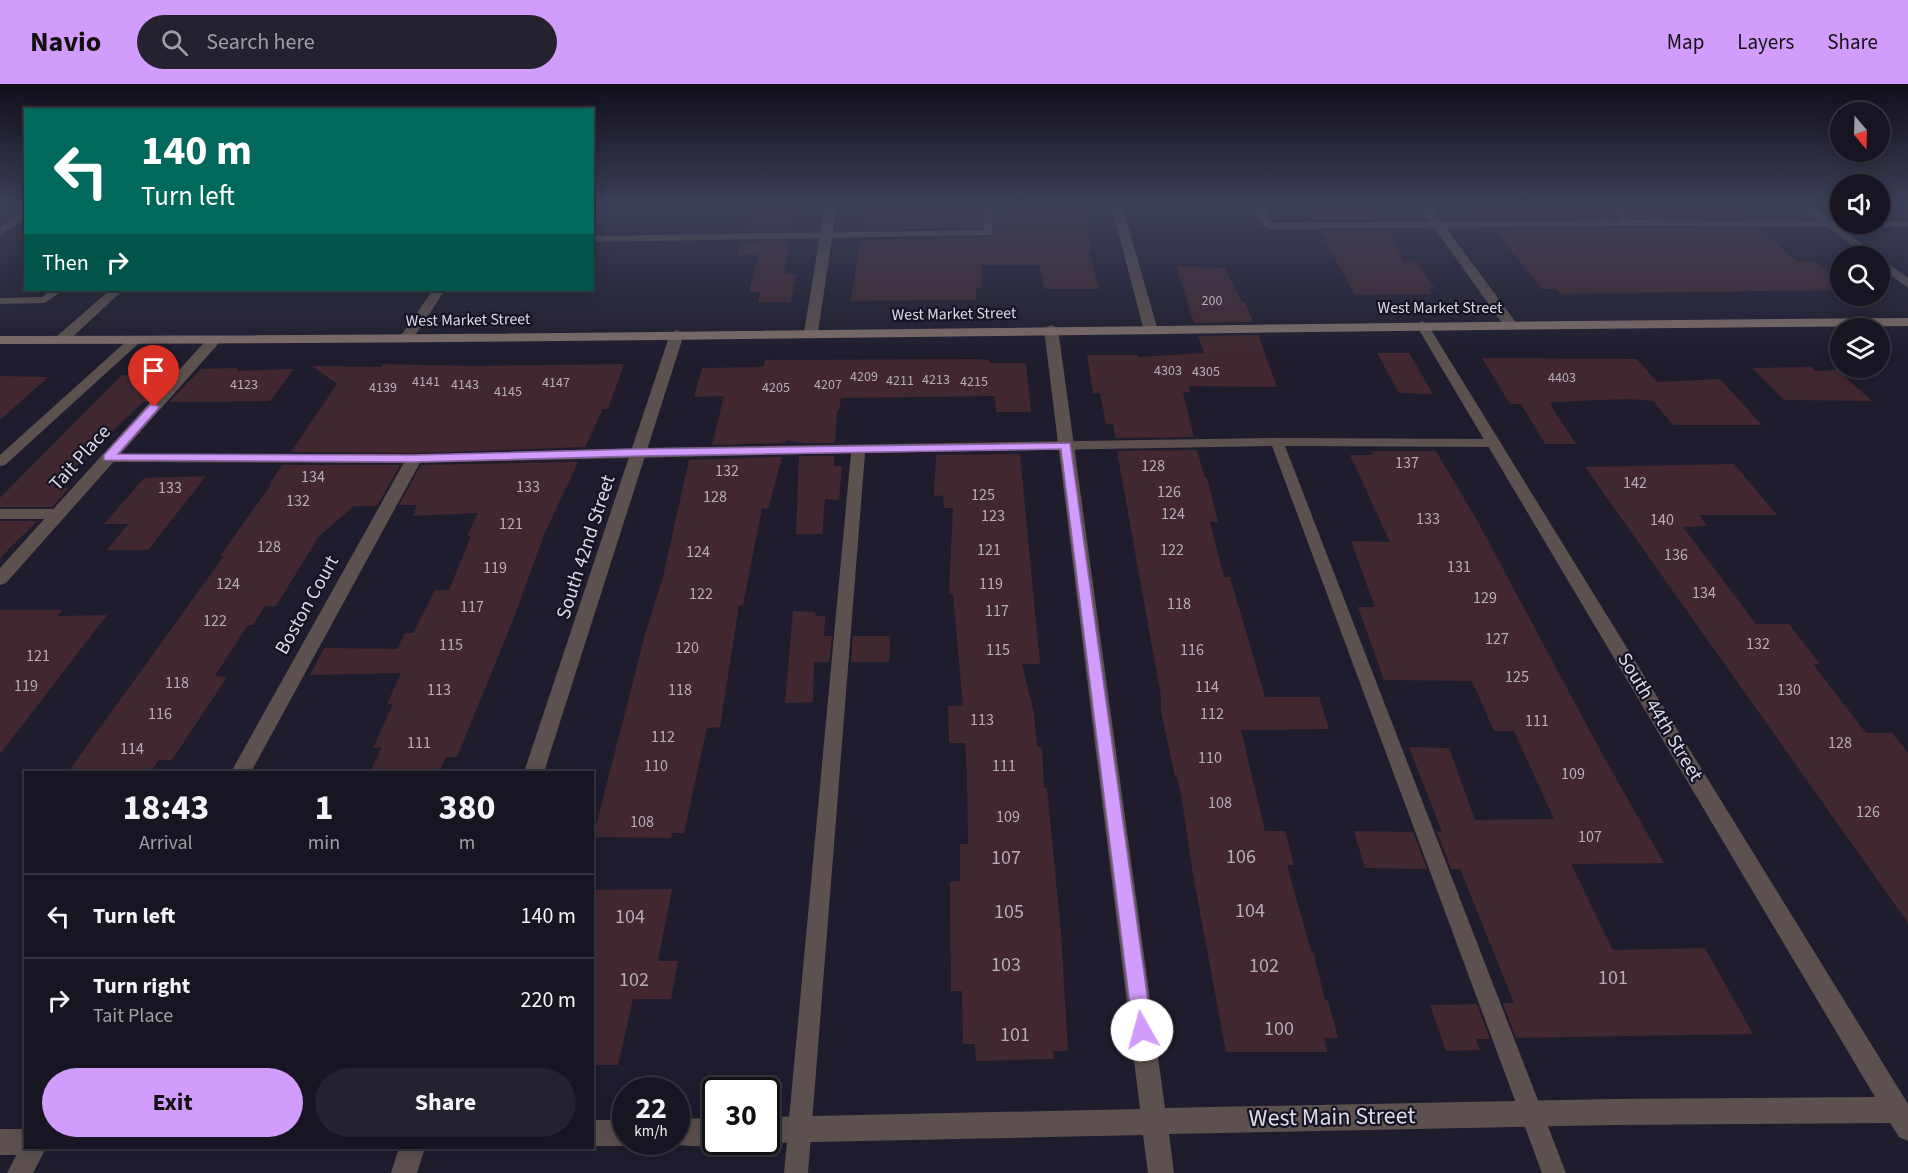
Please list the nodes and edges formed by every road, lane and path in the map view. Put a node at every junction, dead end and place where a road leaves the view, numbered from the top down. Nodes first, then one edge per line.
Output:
1 (823, 256) edge
2 (1130, 256) edge
3 (1460, 256) edge
4 (1890, 270) edge
5 (1908, 284) edge
6 (56, 291) edge
7 (116, 291) edge
8 (438, 291) edge
9 (0, 301) edge
10 (1908, 322) edge
11 (1510, 324) junction
12 (1422, 325) junction
13 (1150, 327) junction
14 (1051, 329) junction
15 (811, 333) junction
16 (677, 334) junction
17 (408, 337) junction
18 (0, 340) edge
19 (61, 340) junction
20 (135, 340) junction
21 (214, 340) junction
22 (1277, 442) junction
23 (1494, 443) junction
24 (1066, 445) junction
25 (858, 448) junction
26 (639, 452) junction
27 (108, 458) junction
28 (414, 459) junction
29 (0, 462) edge
30 (0, 514) edge
31 (58, 514) junction
32 (0, 579) edge
33 (242, 771) edge
34 (534, 771) edge
35 (1532, 1113) junction
36 (1903, 1119) edge
37 (1155, 1123) junction
38 (780, 1130) edge
39 (800, 1130) junction
40 (594, 1133) edge
41 (612, 1133) edge
42 (0, 1142) edge
43 (24, 1142) edge
44 (33, 1149) edge
45 (412, 1149) edge
46 (19, 1173) edge
47 (404, 1173) edge
48 (796, 1173) edge
49 (1161, 1173) edge
50 (1554, 1173) edge

1 - 15 street
2 - 13 street
3 - 11 street
4 - 5 street
6 - 9 lane
7 - 19 street
8 - 17 street
10 - 11 street, West Market Street
11 - 12 street, West Market Street
12 - 13 street, West Market Street
12 - 23 street, South 44th Street
13 - 14 street, West Market Street
14 - 15 street, West Market Street
14 - 24 street
15 - 16 street, West Market Street
16 - 17 street, West Market Street
16 - 26 street, South 42nd Street
17 - 21 street, West Market Street
18 - 19 street, West Market Street
19 - 20 street, West Market Street
20 - 21 street, West Market Street
20 - 29 lane
21 - 27 street, Tait Place
22 - 23 lane
22 - 24 lane
22 - 35 lane
23 - 36 street, South 44th Street
24 - 25 lane
24 - 37 street
25 - 26 lane
25 - 39 lane
26 - 28 lane
26 - 34 street, South 42nd Street
27 - 28 lane
27 - 31 street, Tait Place
28 - 33 street, Boston Court
30 - 31 lane
31 - 32 street, Tait Place
35 - 36 street, West Main Street
35 - 37 street, West Main Street
35 - 50 lane
37 - 39 street, West Main Street
37 - 49 street
38 - 39 street, West Main Street
39 - 48 lane
40 - 41 street
42 - 43 street
44 - 46 lane
45 - 47 street

